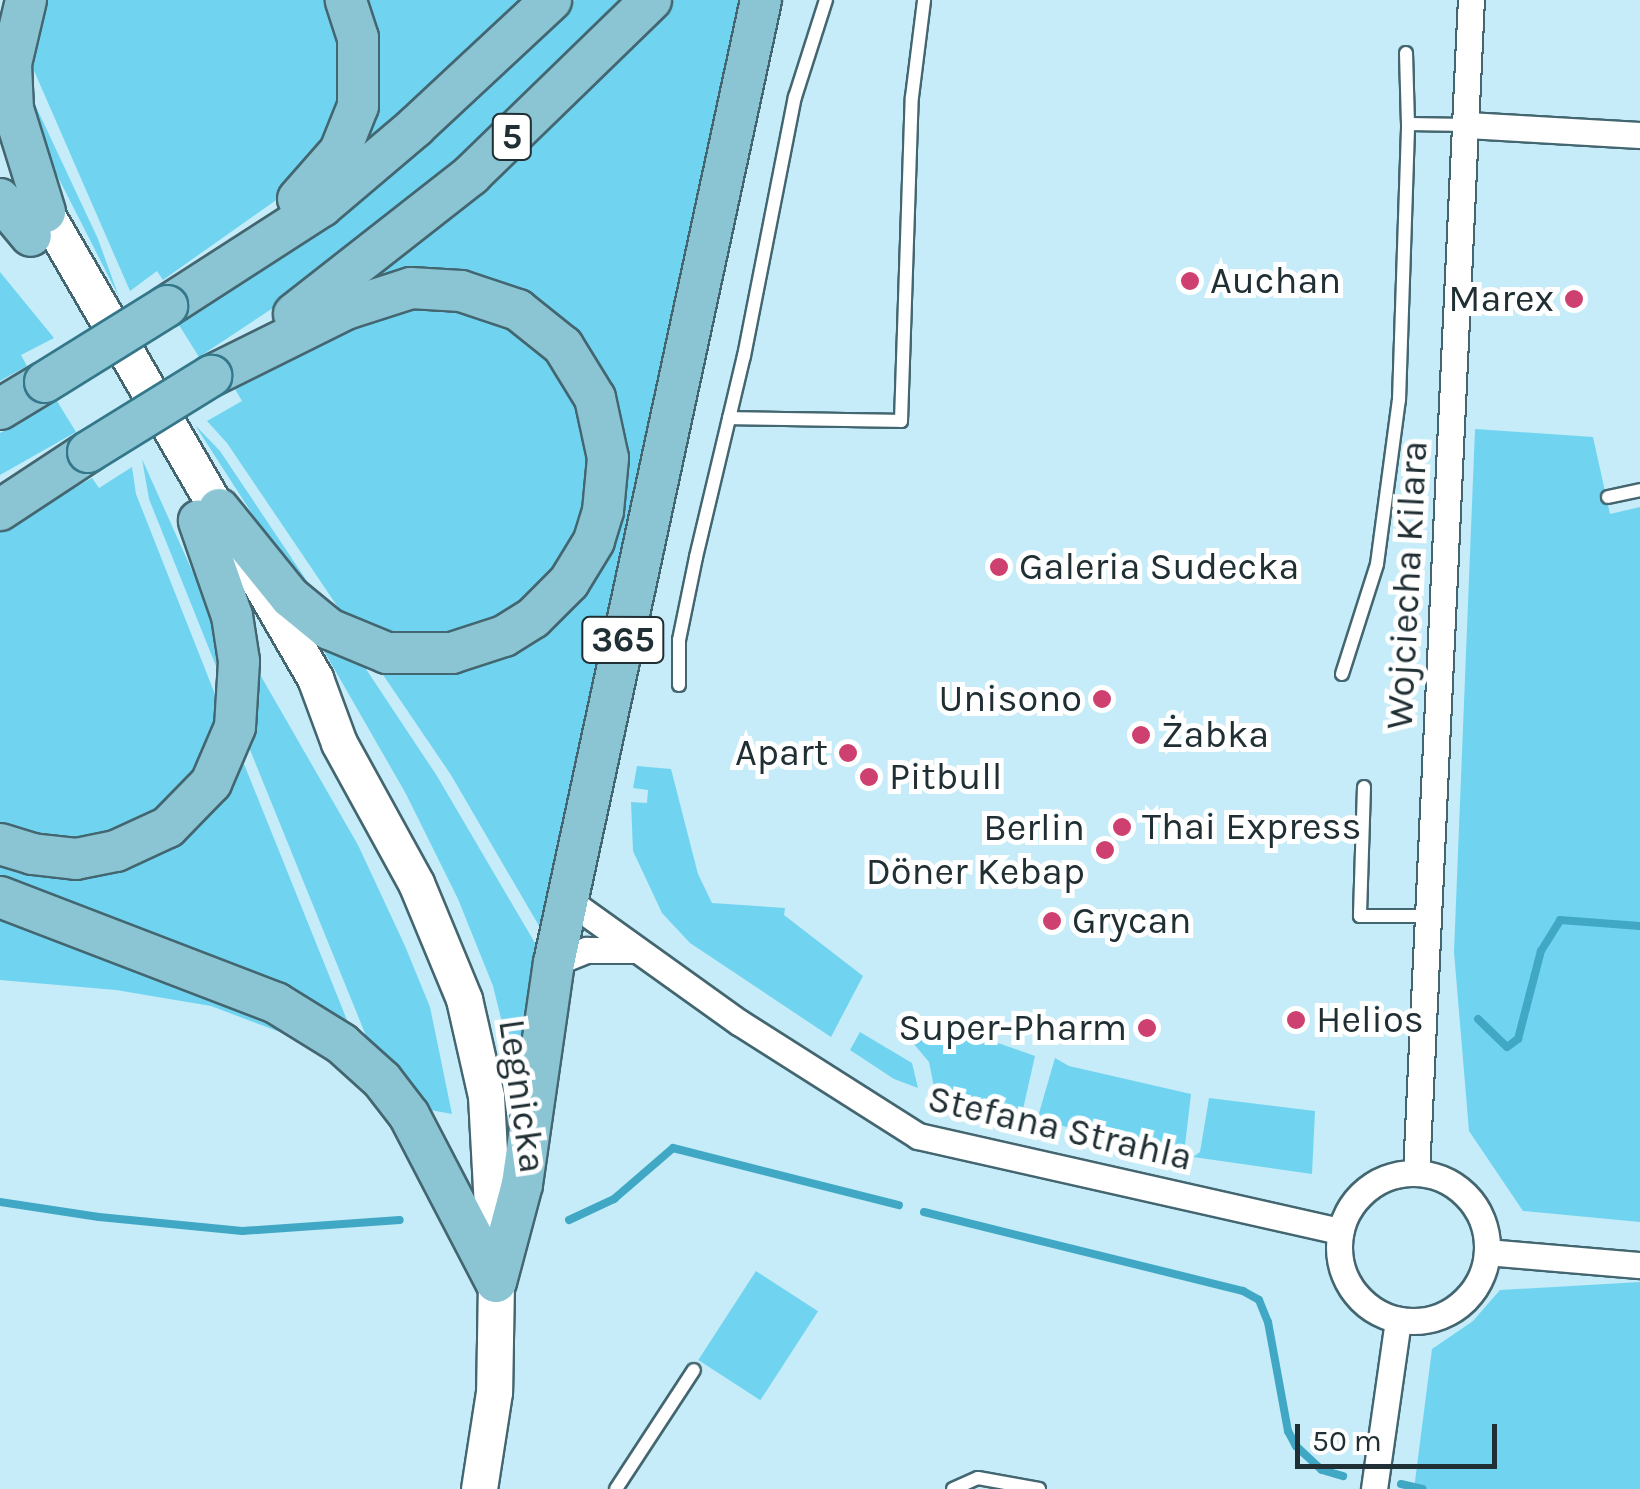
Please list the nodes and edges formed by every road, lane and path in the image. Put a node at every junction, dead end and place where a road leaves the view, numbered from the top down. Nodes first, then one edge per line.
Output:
1 (26, 0) edge
2 (346, 0) edge
3 (551, 0) edge
4 (651, 0) edge
5 (761, 0) edge
6 (826, 0) edge
7 (924, 0) edge
8 (1471, 0) edge
9 (1406, 53) dead end
10 (1408, 124) junction
11 (1466, 124) junction
12 (1640, 135) edge
13 (0, 199) edge
14 (38, 224) junction
15 (166, 306) junction
16 (211, 376) junction
17 (45, 382) junction
18 (0, 400) edge
19 (0, 409) edge
20 (729, 418) junction
21 (88, 452) junction
22 (1640, 490) edge
23 (0, 495) edge
24 (1608, 497) dead end
25 (0, 510) edge
26 (209, 515) junction
27 (1342, 674) dead end
28 (679, 685) dead end
29 (1364, 787) dead end
30 (0, 844) edge
31 (0, 897) edge
32 (568, 900) junction
33 (1428, 916) junction
34 (632, 950) junction
35 (554, 963) junction
36 (1416, 1173) junction
37 (1340, 1231) junction
38 (1487, 1252) junction
39 (1640, 1265) edge
40 (496, 1282) junction
41 (1398, 1320) junction
42 (694, 1370) dead end
43 (479, 1489) edge
44 (616, 1489) edge
45 (952, 1489) edge
46 (1039, 1489) edge
47 (1374, 1489) edge

1 - 14 main road
2 - 15 main road
3 - 15 main road, 5
4 - 16 main road, 5
5 - 32 main road, 365
6 - 20 lane
7 - 20 lane
8 - 11 street, Wojciecha Kilara
9 - 10 lane
10 - 11 lane
10 - 27 lane
11 - 12 street
11 - 33 street, Wojciecha Kilara
13 - 14 main road
14 - 26 main road, 365
15 - 17 main road, 5, bridge
16 - 21 main road, 5, bridge
16 - 26 main road
17 - 18 main road
17 - 19 main road, 5
20 - 28 lane
21 - 23 main road, 5
21 - 25 main road
22 - 24 lane
26 - 30 main road
26 - 40 main road, Legnicka / 365
29 - 33 lane
31 - 40 main road, 365
32 - 34 street, Stefana Strahla
32 - 35 main road, 365
33 - 36 street, Wojciecha Kilara
34 - 35 street
34 - 37 street, Stefana Strahla
35 - 40 main road, 365
36 - 37 street
36 - 38 street
37 - 41 street
38 - 39 street
38 - 41 street
40 - 43 main road, Legnicka / 365
41 - 47 street
42 - 44 lane
45 - 46 lane

